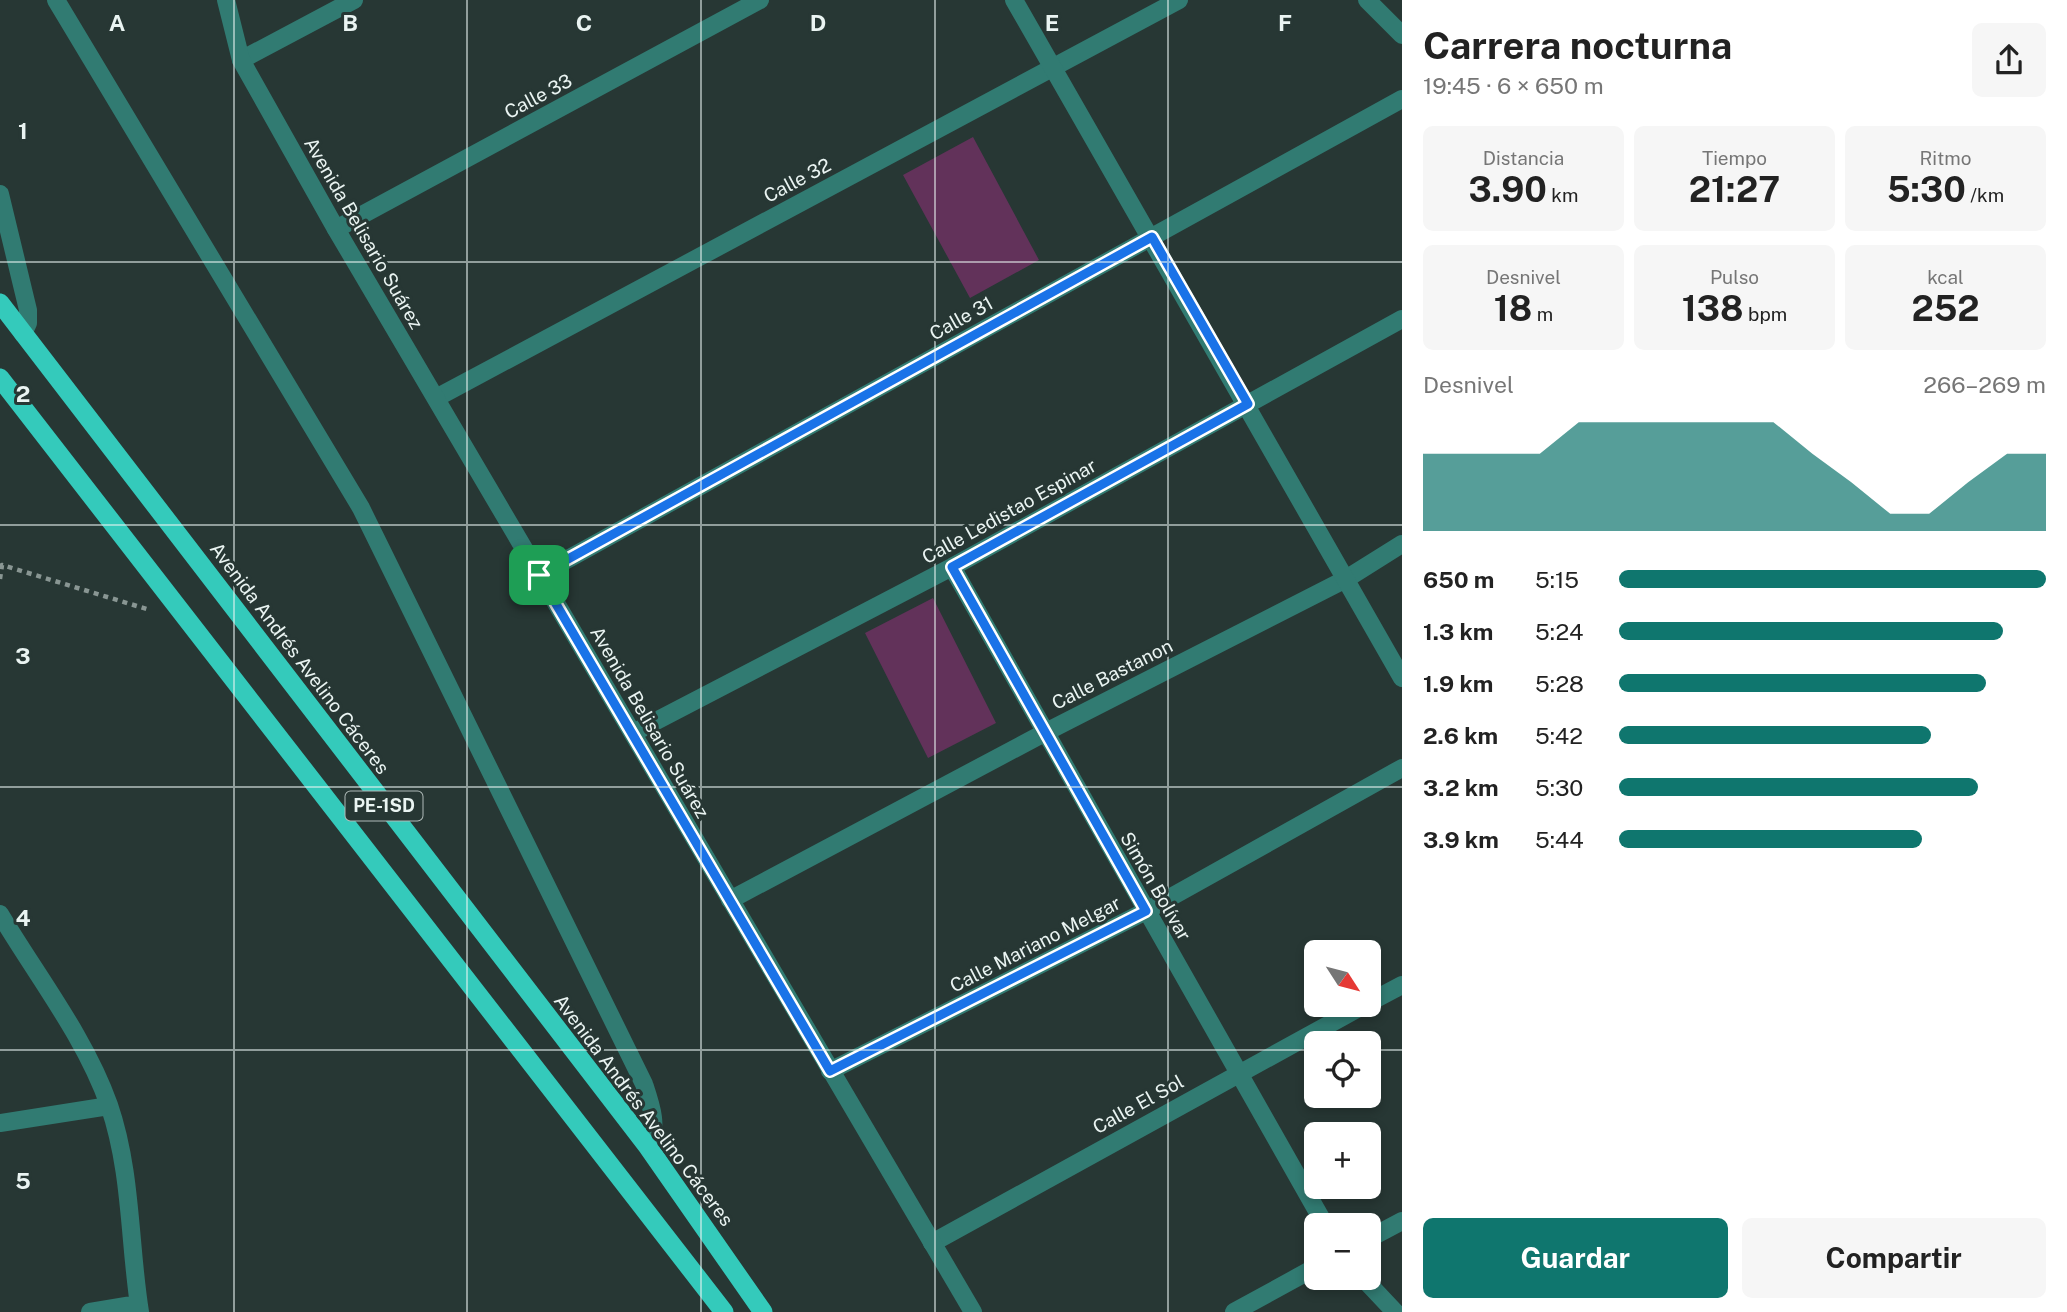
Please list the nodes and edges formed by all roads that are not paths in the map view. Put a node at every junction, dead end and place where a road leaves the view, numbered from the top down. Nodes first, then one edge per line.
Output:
1 (56, 0) edge
2 (226, 0) edge
3 (354, 0) edge
4 (760, 0) edge
5 (1014, 0) edge
6 (1178, 0) edge
7 (1367, 0) edge
8 (1402, 35) edge
9 (241, 60) junction
10 (1054, 66) junction
11 (1402, 99) edge
12 (0, 194) edge
13 (336, 229) junction
14 (1152, 237) junction
15 (0, 303) edge
16 (1402, 319) edge
17 (23, 334) junction
18 (0, 377) edge
19 (436, 398) junction
20 (1248, 404) junction
21 (1402, 544) edge
22 (952, 567) junction
23 (539, 575) junction
24 (1346, 579) junction
25 (1402, 678) edge
26 (1046, 732) junction
27 (633, 733) junction
28 (1402, 768) edge
29 (730, 900) junction
30 (1146, 911) junction
31 (1, 919) edge
32 (1402, 985) edge
33 (1381, 996) edge
34 (1343, 1017) edge
35 (830, 1071) junction
36 (1240, 1072) junction
37 (109, 1106) junction
38 (0, 1124) edge
39 (648, 1147) junction
40 (1318, 1213) edge
41 (1402, 1221) edge
42 (1381, 1232) edge
43 (932, 1243) junction
44 (1304, 1274) edge
45 (1374, 1290) edge
46 (139, 1308) edge
47 (90, 1312) edge
48 (724, 1312) edge
49 (763, 1312) edge
50 (973, 1312) edge
51 (1234, 1312) edge
52 (1395, 1312) edge

1 - 39 street
2 - 9 street, Avenida Belisario Suárez
3 - 9 street
4 - 13 street, Calle 33
5 - 10 street
6 - 10 street, Calle 32
7 - 8 street
9 - 13 street, Avenida Belisario Suárez
10 - 14 street
10 - 19 street, Calle 32
11 - 14 street, Calle 31
12 - 17 street
13 - 19 street, Avenida Belisario Suárez
14 - 20 street
14 - 23 street, Calle 31
15 - 17 highway, Avenida Andrés Avelino Cáceres / PE-1SD
16 - 20 street, Calle Ledistao Espinar
17 - 39 highway, Avenida Andrés Avelino Cáceres / PE-1SD
18 - 48 highway, PE-1SD
19 - 23 street, Avenida Belisario Suárez
20 - 22 street, Calle Ledistao Espinar
20 - 24 street
21 - 24 street, Calle Bastanon
22 - 26 street, Simón Bolívar
22 - 27 street, Calle Ledistao Espinar
23 - 27 street, Avenida Belisario Suárez
24 - 25 street
24 - 26 street, Calle Bastanon
26 - 29 street, Calle Bastanon
26 - 30 street, Simón Bolívar
27 - 29 street, Avenida Belisario Suárez
28 - 30 street, Calle Mariano Melgar
29 - 35 street, Avenida Belisario Suárez
30 - 35 street, Calle Mariano Melgar
30 - 36 street, Simón Bolívar
31 - 37 street
32 - 33 street, Calle El Sol
34 - 36 street, Calle El Sol
35 - 43 street, Avenida Belisario Suárez
36 - 40 street, Simón Bolívar
36 - 43 street, Calle El Sol
37 - 38 street
37 - 46 street
39 - 49 highway, Avenida Andrés Avelino Cáceres / PE-1SD
41 - 42 street
43 - 50 street, Avenida Belisario Suárez
44 - 51 street
45 - 52 street
46 - 47 street

